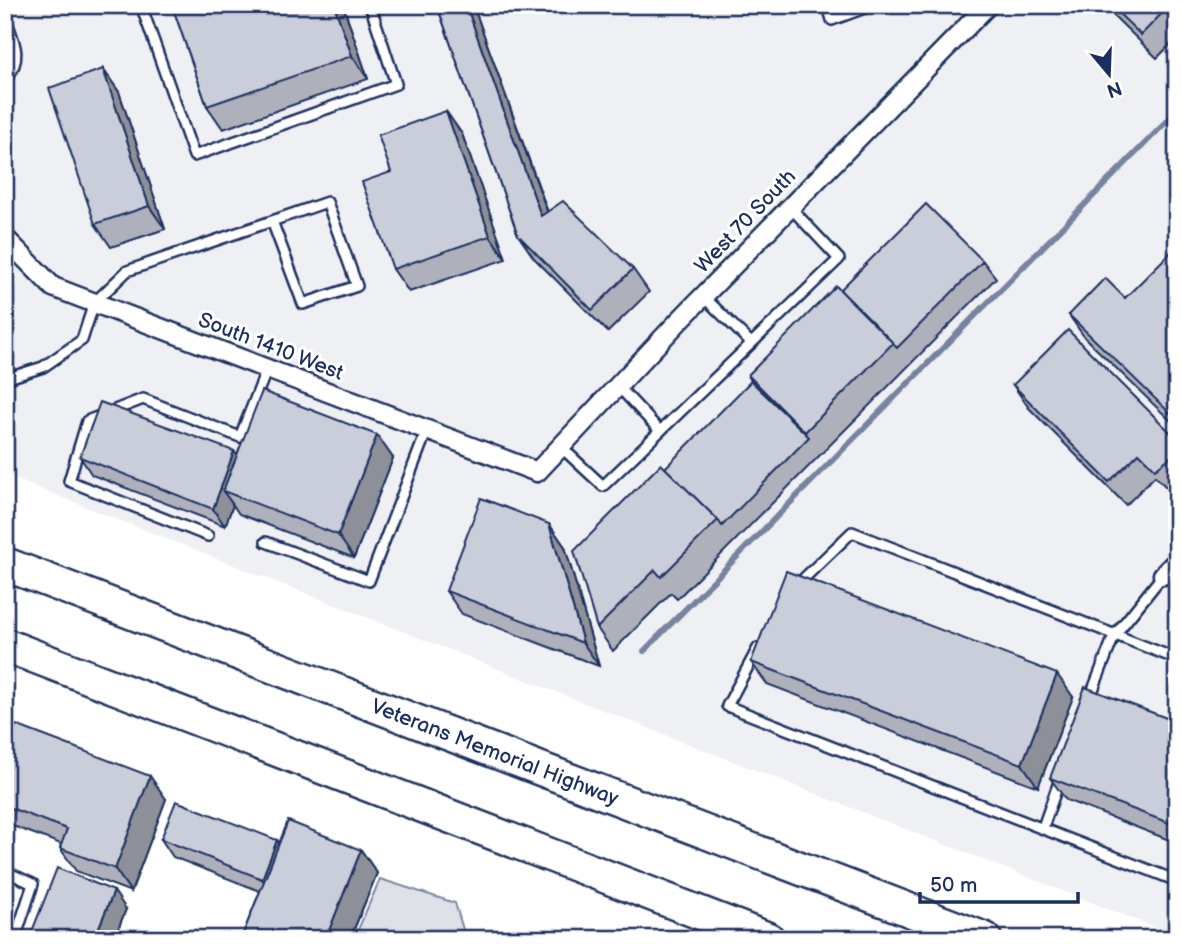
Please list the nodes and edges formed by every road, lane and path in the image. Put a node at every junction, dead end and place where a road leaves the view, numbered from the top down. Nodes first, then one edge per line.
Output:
1 (141, 5) edge
2 (370, 5) edge
3 (828, 5) edge
4 (873, 5) edge
5 (988, 5) edge
6 (5, 17) edge
7 (5, 80) edge
8 (790, 207) junction
9 (272, 221) junction
10 (5, 237) edge
11 (704, 296) junction
12 (94, 303) junction
13 (751, 343) junction
14 (267, 369) junction
15 (5, 379) edge
16 (618, 386) junction
17 (426, 430) junction
18 (660, 431) junction
19 (561, 447) junction
20 (537, 472) joint
21 (208, 536) dead end
22 (267, 542) dead end
23 (1177, 561) edge
24 (5, 564) edge
25 (1170, 578) edge
26 (793, 591) edge
27 (766, 634) edge
28 (1114, 636) junction
29 (5, 645) edge
30 (1177, 659) edge
31 (1083, 716) edge
32 (1065, 766) edge
33 (1043, 827) junction
34 (5, 871) edge
35 (1177, 881) edge
36 (15, 939) edge
37 (768, 939) edge
38 (985, 939) edge

1 - 2 lane
3 - 4 lane
5 - 8 street, West 70 South
6 - 7 lane
8 - 11 street, West 70 South
8 - 13 lane
9 - 9 lane
9 - 12 lane
10 - 12 street, South 1410 West
11 - 13 lane
11 - 16 street, West 70 South
12 - 14 street, South 1410 West
12 - 15 lane
13 - 18 lane
14 - 17 street, South 1410 West
14 - 21 lane
16 - 18 lane
16 - 19 street, West 70 South
17 - 20 street, South 1410 West
17 - 22 lane
18 - 19 lane
19 - 20 street, West 70 South
23 - 25 street
24 - 38 highway, Veterans Memorial Highway
25 - 28 lane
26 - 28 lane
27 - 33 lane
28 - 30 lane
28 - 31 lane
29 - 37 highway
32 - 33 lane
33 - 35 lane
34 - 36 lane

